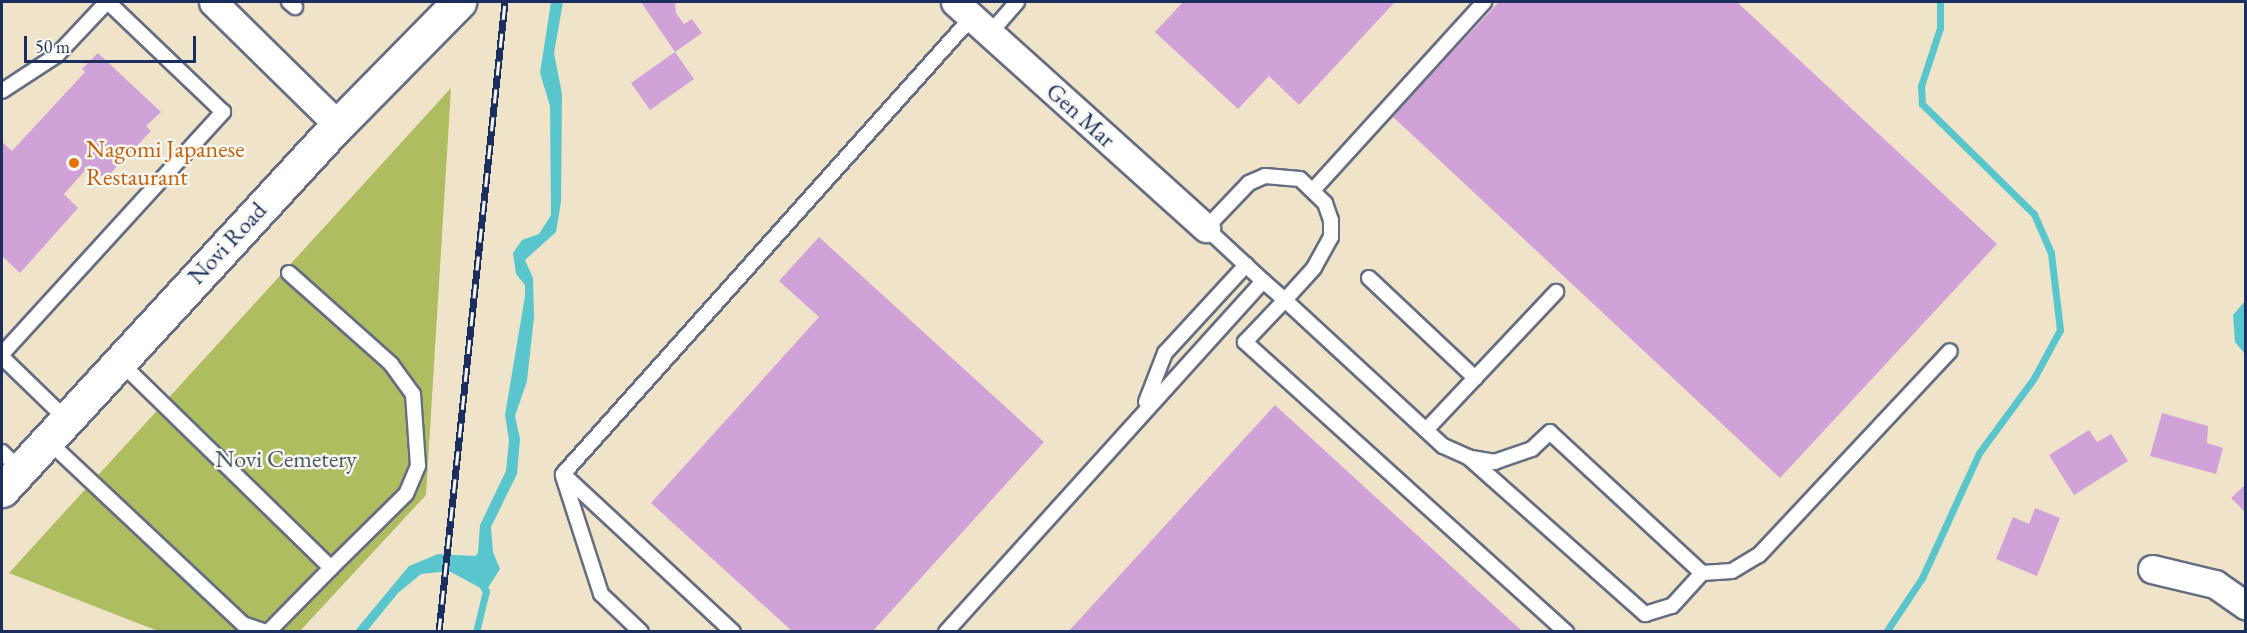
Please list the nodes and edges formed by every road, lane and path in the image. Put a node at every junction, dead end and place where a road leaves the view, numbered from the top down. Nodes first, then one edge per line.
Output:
1 (107, 2) edge
2 (213, 2) edge
3 (1017, 2) edge
4 (1484, 2) edge
5 (452, 8) edge
6 (973, 17) edge
7 (2, 90) edge
8 (338, 124) junction
9 (1314, 189) junction
10 (1206, 228) junction
11 (1246, 265) junction
12 (289, 273) dead end
13 (1369, 278) dead end
14 (1263, 281) junction
15 (1556, 292) dead end
16 (1285, 300) junction
17 (1950, 351) dead end
18 (2, 355) edge
19 (118, 360) junction
20 (1475, 378) junction
21 (1142, 412) junction
22 (55, 428) junction
23 (1426, 430) junction
24 (1468, 457) junction
25 (7, 470) edge
26 (562, 474) junction
27 (331, 568) junction
28 (2152, 570) dead end
29 (1702, 573) junction
30 (2246, 606) edge
31 (267, 632) edge
32 (641, 632) edge
33 (733, 632) edge
34 (946, 632) edge
35 (1566, 632) edge

1 - 7 lane
1 - 18 lane
2 - 8 street
3 - 6 lane
4 - 9 lane
5 - 8 main road, Novi Road
6 - 10 street, Gen Mar
6 - 26 lane
8 - 19 main road, Novi Road
9 - 10 lane
9 - 16 lane
10 - 11 lane
11 - 14 lane
11 - 21 lane
12 - 27 lane
13 - 20 lane
14 - 16 lane
14 - 21 lane
15 - 20 lane
16 - 23 lane
16 - 35 lane
17 - 29 lane
18 - 22 lane
19 - 22 main road, Novi Road
19 - 27 lane
20 - 23 lane
21 - 34 lane
22 - 25 main road, Novi Road
22 - 31 lane
23 - 24 lane
24 - 29 lane
24 - 29 lane
26 - 32 lane
26 - 33 lane
27 - 31 lane
28 - 30 street

